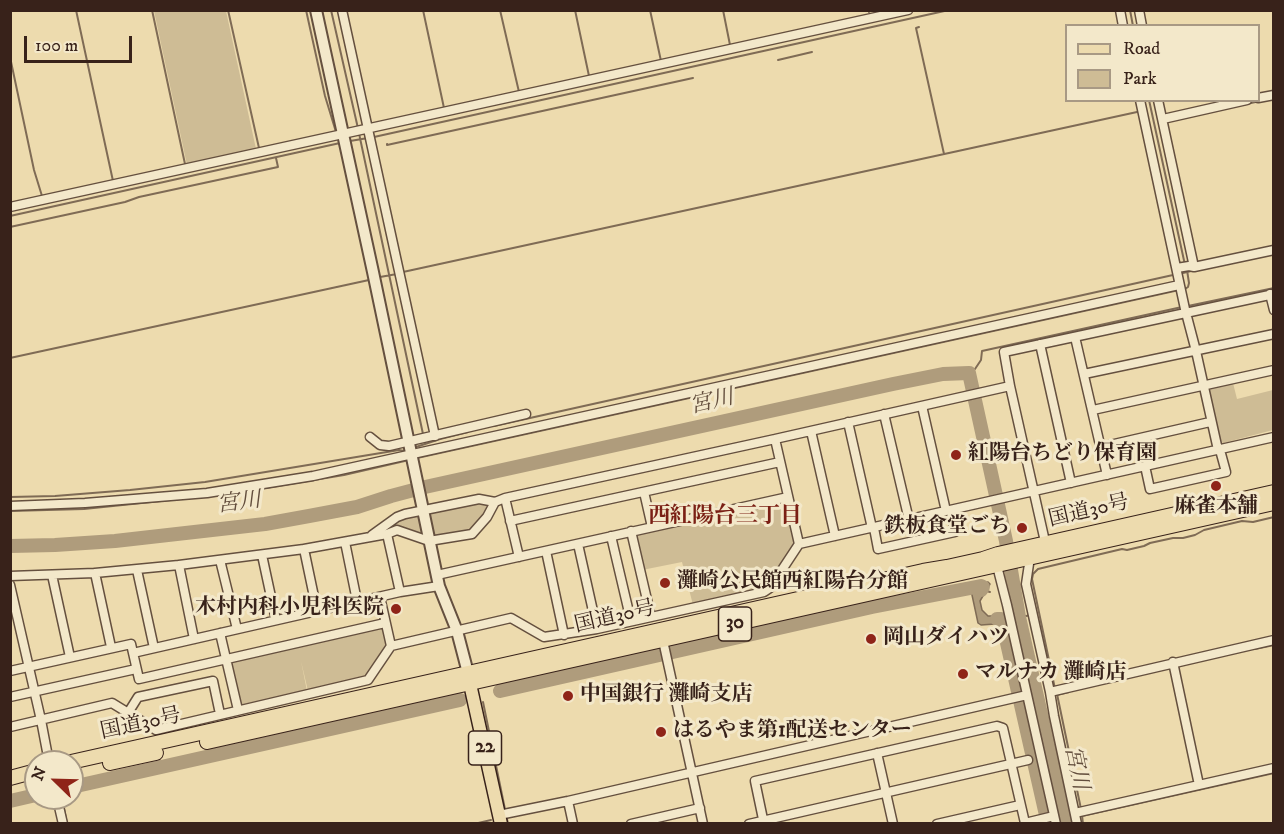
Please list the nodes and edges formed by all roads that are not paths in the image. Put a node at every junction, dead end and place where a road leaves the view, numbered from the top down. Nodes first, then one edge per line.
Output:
1 (316, 10) edge
2 (342, 10) edge
3 (908, 10) edge
4 (1141, 102) edge
5 (1159, 102) edge
6 (1238, 102) edge
7 (1163, 119) junction
8 (367, 129) junction
9 (346, 133) junction
10 (10, 207) edge
11 (1274, 250) edge
12 (1186, 267) junction
13 (1180, 288) junction
14 (1272, 294) edge
15 (1185, 309) junction
16 (1274, 309) edge
17 (1274, 334) edge
18 (1075, 337) junction
19 (1040, 344) junction
20 (1196, 351) junction
21 (1274, 370) edge
22 (1084, 374) junction
23 (1010, 386) junction
24 (1203, 387) junction
25 (922, 406) junction
26 (1093, 410) junction
27 (526, 414) dead end
28 (884, 414) junction
29 (848, 422) junction
30 (1210, 422) junction
31 (811, 431) junction
32 (474, 432) junction
33 (435, 436) junction
34 (370, 437) dead end
35 (1274, 437) edge
36 (775, 439) junction
37 (408, 443) junction
38 (1101, 447) junction
39 (1219, 450) junction
40 (413, 461) junction
41 (780, 462) junction
42 (1145, 466) junction
43 (1107, 475) junction
44 (1071, 483) junction
45 (1033, 491) junction
46 (644, 492) junction
47 (1274, 492) edge
48 (788, 497) junction
49 (505, 498) junction
50 (495, 502) junction
51 (1274, 503) edge
52 (10, 507) edge
53 (423, 508) junction
54 (948, 511) junction
55 (909, 520) junction
56 (510, 521) junction
57 (652, 527) junction
58 (873, 528) junction
59 (631, 531) junction
60 (387, 534) junction
61 (611, 536) junction
62 (835, 536) junction
63 (369, 537) junction
64 (429, 541) junction
65 (345, 542) junction
66 (578, 543) junction
67 (799, 544) junction
68 (1047, 548) junction
69 (304, 549) junction
70 (546, 550) junction
71 (1023, 554) junction
72 (262, 555) junction
73 (519, 557) junction
74 (220, 560) junction
75 (998, 560) junction
76 (179, 565) junction
77 (137, 570) junction
78 (95, 573) junction
79 (52, 575) junction
80 (10, 576) edge
81 (438, 581) junction
82 (10, 585) edge
83 (400, 592) junction
84 (380, 597) junction
85 (357, 602) junction
86 (317, 610) junction
87 (651, 617) junction
88 (276, 620) junction
89 (631, 621) junction
90 (385, 623) junction
91 (237, 629) junction
92 (597, 629) junction
93 (457, 632) junction
94 (220, 633) junction
95 (564, 635) junction
96 (194, 639) junction
97 (1274, 640) edge
98 (664, 644) junction
99 (390, 646) junction
100 (111, 648) junction
101 (154, 648) junction
102 (133, 653) junction
103 (70, 657) junction
104 (226, 659) junction
105 (1173, 665) junction
106 (28, 667) junction
107 (136, 669) junction
108 (10, 671) edge
109 (469, 678) junction
110 (1054, 691) junction
111 (34, 692) junction
112 (1022, 696) junction
113 (10, 697) edge
114 (238, 710) junction
115 (128, 713) junction
116 (220, 714) junction
117 (41, 720) junction
118 (10, 727) edge
119 (47, 750) edge
120 (877, 753) junction
121 (84, 759) edge
122 (1028, 760) dead end
123 (1011, 764) junction
124 (84, 768) edge
125 (1274, 768) edge
126 (692, 772) junction
127 (1199, 785) junction
128 (886, 793) junction
129 (568, 801) junction
130 (1020, 805) junction
131 (700, 808) junction
132 (1079, 812) junction
133 (503, 817) edge
134 (1050, 819) edge
135 (763, 822) edge
136 (1024, 823) edge
137 (573, 824) edge
138 (631, 824) edge
139 (703, 824) edge
140 (749, 824) edge
141 (893, 824) edge
142 (937, 824) edge
143 (1077, 824) edge

1 - 9 street
2 - 8 street
3 - 8 street
4 - 12 street
5 - 7 street
6 - 7 street
7 - 12 street
8 - 9 street
8 - 33 street
9 - 10 street
9 - 37 street
11 - 12 street
12 - 13 street
13 - 15 street
13 - 32 street
14 - 15 street
14 - 16 street
15 - 18 street
15 - 20 street
17 - 20 street
18 - 19 street
18 - 22 street
19 - 23 street
19 - 44 street
20 - 22 street
20 - 24 street
21 - 24 street
22 - 26 street
23 - 25 street
23 - 45 street
24 - 26 street
24 - 30 street
25 - 28 street
25 - 54 street
26 - 38 street
27 - 32 street
28 - 29 street
28 - 55 street
29 - 31 street
29 - 58 street
30 - 38 street
30 - 39 street
31 - 36 street
31 - 62 street
32 - 33 street
32 - 40 street
33 - 37 street
34 - 37 street
35 - 39 street
36 - 41 street
36 - 49 street
37 - 40 street
38 - 43 street
39 - 42 street
39 - 42 street
40 - 52 street
40 - 53 street
41 - 46 street
41 - 48 street
42 - 43 street
43 - 44 street
44 - 45 street
45 - 54 street
45 - 68 street
46 - 56 street
46 - 57 street
47 - 68 highway, 国道30号 / 30
48 - 57 street
48 - 67 street
49 - 50 street
49 - 56 street
50 - 53 street
50 - 64 street
51 - 68 highway, 国道30号 / 30
53 - 63 street
53 - 64 street
54 - 55 street
54 - 58 street
55 - 58 street
56 - 73 street
57 - 59 street
58 - 62 street
59 - 61 street
59 - 87 street
60 - 63 street
60 - 64 street
60 - 83 street
61 - 66 street
61 - 89 street
62 - 67 street
63 - 65 street
64 - 81 street
65 - 69 street
65 - 85 street
66 - 70 street
66 - 92 street
67 - 87 street
68 - 71 highway, 国道30号 / 30
69 - 72 street
69 - 86 street
70 - 73 street
70 - 95 street
71 - 75 highway, 国道30号 / 30
71 - 110 street
72 - 74 street
72 - 88 street
73 - 81 street
74 - 76 street
74 - 91 street
75 - 98 highway, 国道30号 / 30
75 - 112 street
76 - 77 street
76 - 96 street
77 - 78 street
77 - 101 street
78 - 79 street
78 - 100 street
79 - 80 street
79 - 103 street
81 - 83 street
81 - 93 street
82 - 106 street
83 - 84 street
84 - 85 street
84 - 90 street
85 - 86 street
86 - 88 street
87 - 89 street
88 - 91 street
89 - 92 street
90 - 99 street
90 - 104 street
91 - 94 street
92 - 95 street
93 - 95 street
93 - 99 street
93 - 109 street
94 - 96 street
94 - 104 street
96 - 101 street
97 - 105 street
98 - 109 highway, 国道30号 / 30
98 - 126 street
99 - 114 street
100 - 102 street
100 - 103 street
101 - 102 street
102 - 107 street
103 - 106 street
104 - 107 street
104 - 114 street
105 - 110 street
105 - 127 street
106 - 108 street
106 - 111 street
107 - 111 street
109 - 121 highway, 国道30号 / 30
109 - 124 highway, 国道30号 / 30
109 - 133 main road, 22
110 - 132 street
111 - 113 street
111 - 117 street
112 - 126 street
112 - 134 street
114 - 116 street
115 - 116 street
115 - 116 street
115 - 117 street
117 - 118 street
117 - 119 street
120 - 123 street
120 - 128 street
120 - 135 street
122 - 123 street
123 - 128 street
123 - 130 street
125 - 127 street
126 - 129 street
126 - 131 street
127 - 132 street
128 - 135 street
128 - 141 street
129 - 133 street
129 - 137 street
130 - 136 street
130 - 142 street
131 - 138 street
131 - 139 street
132 - 143 street
134 - 136 street
135 - 140 street

